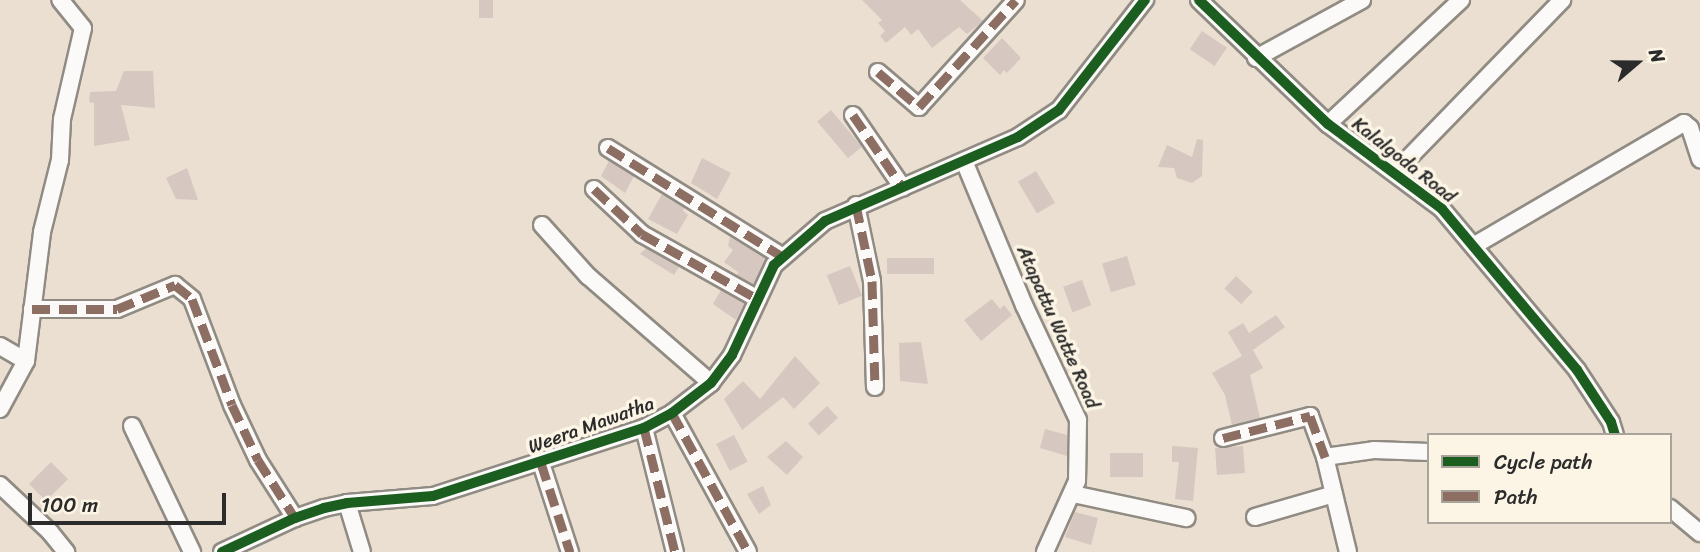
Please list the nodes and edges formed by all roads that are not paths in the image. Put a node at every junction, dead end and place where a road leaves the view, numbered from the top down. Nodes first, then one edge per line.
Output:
1 (60, 0) edge
2 (1016, 0) edge
3 (1145, 0) edge
4 (1199, 0) edge
5 (1362, 0) edge
6 (1461, 0) edge
7 (1562, 0) edge
8 (1256, 58) junction
9 (878, 72) dead end
10 (853, 115) dead end
11 (1328, 124) junction
12 (608, 148) dead end
13 (1700, 159) edge
14 (964, 161) junction
15 (1395, 172) junction
16 (904, 188) junction
17 (594, 189) dead end
18 (856, 205) junction
19 (542, 225) dead end
20 (1475, 245) junction
21 (783, 257) junction
22 (758, 299) junction
23 (32, 309) junction
24 (0, 346) edge
25 (26, 361) junction
26 (711, 383) junction
27 (875, 387) dead end
28 (0, 410) edge
29 (672, 413) junction
30 (132, 426) dead end
31 (644, 428) junction
32 (1614, 433) edge
33 (1223, 438) dead end
34 (1427, 452) edge
35 (1325, 457) junction
36 (541, 463) junction
37 (0, 485) edge
38 (1073, 494) junction
39 (1334, 494) junction
40 (347, 503) junction
41 (1672, 509) edge
42 (1255, 517) dead end
43 (295, 518) junction
44 (1186, 518) dead end
45 (1697, 528) edge
46 (66, 552) edge
47 (192, 552) edge
48 (222, 552) edge
49 (362, 552) edge
50 (570, 552) edge
51 (675, 552) edge
52 (748, 552) edge
53 (1045, 552) edge
54 (1349, 552) edge

1 - 23 street
2 - 9 street
3 - 14 street, Weera Mawatha
4 - 8 street, Kalalgoda Road
5 - 8 street
6 - 11 street
7 - 15 street
8 - 11 street, Kalalgoda Road
10 - 16 street
11 - 15 street, Kalalgoda Road
12 - 21 street
13 - 20 street
14 - 16 street, Weera Mawatha
14 - 38 street, Atapattu Watte Road
15 - 20 street, Kalalgoda Road
16 - 18 street, Weera Mawatha
17 - 22 street
18 - 21 street, Weera Mawatha
18 - 27 street
19 - 26 street
20 - 32 street, Kalalgoda Road
21 - 22 street, Weera Mawatha
22 - 26 street, Weera Mawatha
23 - 25 street
23 - 43 street
24 - 25 street
25 - 28 street
26 - 29 street, Weera Mawatha
29 - 31 street, Weera Mawatha
29 - 52 street
30 - 47 street
31 - 36 street, Weera Mawatha
31 - 51 street
33 - 35 street
34 - 35 street
35 - 39 street
36 - 40 street, Weera Mawatha
36 - 50 street
37 - 46 street
38 - 44 street
38 - 53 street, Atapattu Watte Road
39 - 42 street
39 - 54 street
40 - 43 street, Weera Mawatha
40 - 49 street
41 - 45 street
43 - 48 street, Weera Mawatha

